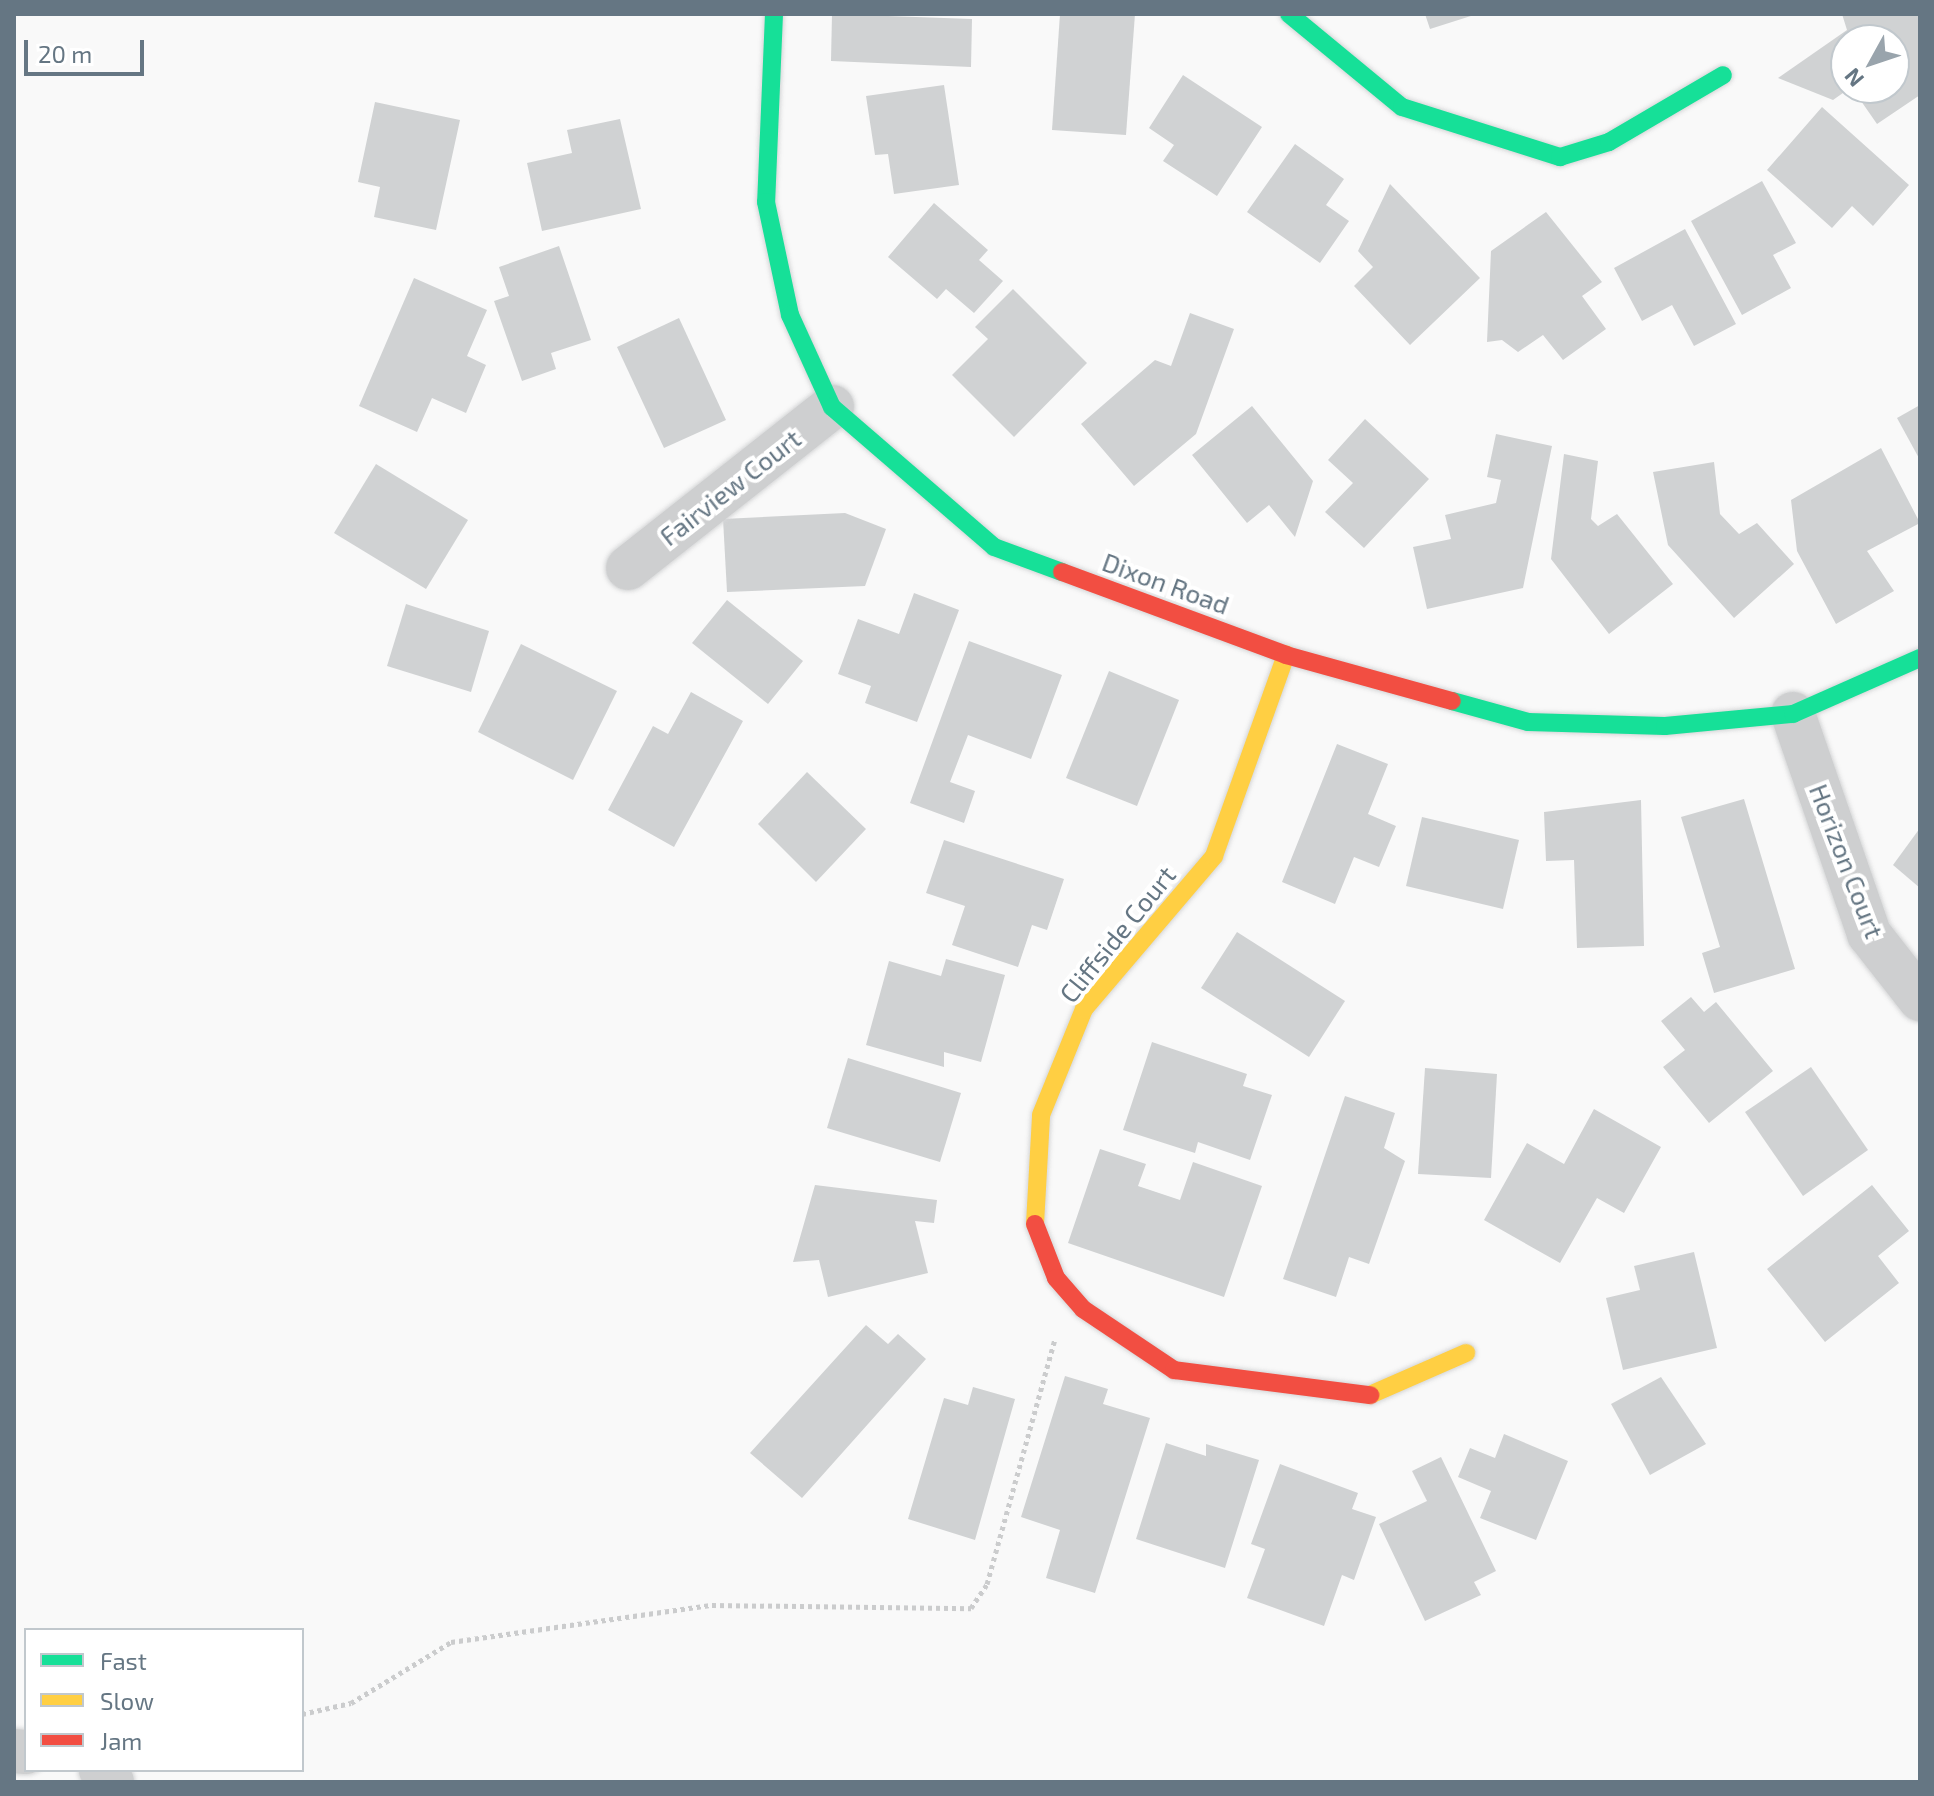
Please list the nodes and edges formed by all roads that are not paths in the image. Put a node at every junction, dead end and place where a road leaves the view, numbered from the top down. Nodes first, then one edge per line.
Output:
1 (774, 14) edge
2 (1289, 14) edge
3 (1723, 75) dead end
4 (832, 407) junction
5 (628, 568) dead end
6 (1286, 655) junction
7 (1920, 658) edge
8 (1793, 714) junction
9 (1920, 999) edge
10 (1466, 1353) dead end

1 - 4 street, Dixon Road
2 - 3 street
4 - 5 street, Fairview Court
4 - 6 street, Dixon Road
6 - 8 street, Dixon Road
6 - 10 street, Cliffside Court
7 - 8 street, Dixon Road
8 - 9 street, Horizon Court

